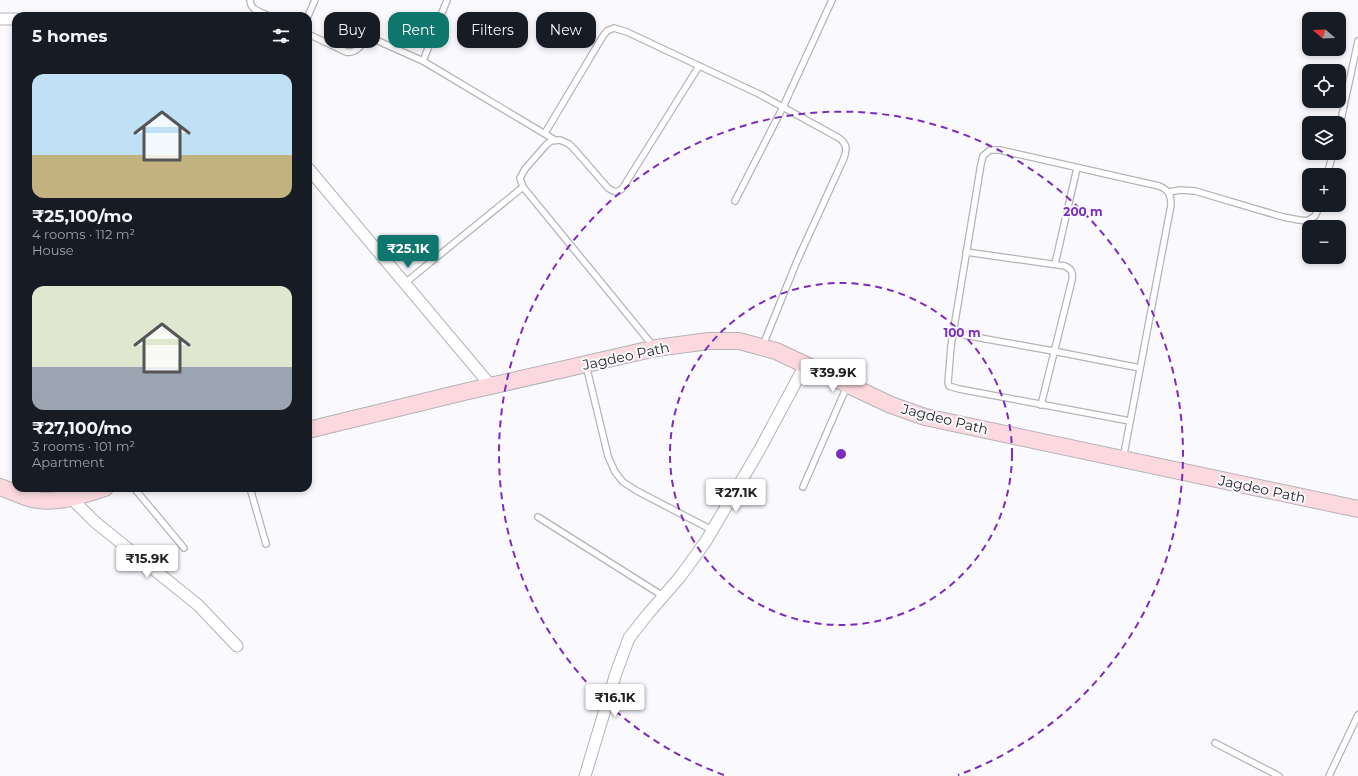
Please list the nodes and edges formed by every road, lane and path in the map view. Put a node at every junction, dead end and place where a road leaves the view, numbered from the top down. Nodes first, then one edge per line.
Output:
1 (250, 0) edge
2 (315, 0) edge
3 (447, 0) edge
4 (832, 0) edge
5 (260, 12) edge
6 (310, 12) edge
7 (0, 18) edge
8 (12, 19) edge
9 (312, 36) edge
10 (1358, 42) edge
11 (423, 61) junction
12 (699, 66) junction
13 (783, 107) junction
14 (1342, 116) edge
15 (545, 133) junction
16 (555, 140) junction
17 (1077, 168) junction
18 (312, 173) edge
19 (523, 186) junction
20 (1169, 192) junction
21 (735, 201) dead end
22 (1317, 212) edge
23 (966, 252) junction
24 (1055, 264) junction
25 (405, 283) junction
26 (953, 333) junction
27 (656, 348) junction
28 (762, 348) junction
29 (1053, 351) junction
30 (586, 364) junction
31 (805, 365) junction
32 (1140, 368) junction
33 (847, 385) junction
34 (491, 386) junction
35 (1041, 404) junction
36 (1130, 421) junction
37 (312, 429) edge
38 (1123, 459) junction
39 (0, 487) edge
40 (803, 487) dead end
41 (12, 491) edge
42 (14, 492) edge
43 (91, 492) edge
44 (137, 492) edge
45 (251, 492) edge
46 (71, 498) junction
47 (1358, 509) edge
48 (538, 517) dead end
49 (712, 530) junction
50 (266, 544) dead end
51 (184, 548) dead end
52 (663, 596) junction
53 (237, 646) dead end
54 (1357, 718) edge
55 (1215, 743) dead end
56 (585, 776) edge
57 (1278, 776) edge
58 (1329, 776) edge

1 - 5 lane
2 - 6 lane
3 - 11 lane
4 - 13 lane
7 - 8 street
9 - 11 lane
10 - 14 lane
11 - 15 lane
12 - 13 lane
12 - 15 lane
12 - 16 lane
13 - 21 lane
13 - 28 lane
15 - 16 lane
16 - 19 lane
17 - 20 lane
17 - 23 lane
17 - 24 lane
18 - 25 street
19 - 25 lane
19 - 27 lane
20 - 22 lane
20 - 32 lane
23 - 24 lane
23 - 26 lane
24 - 29 lane
25 - 34 street
26 - 29 lane
26 - 35 lane
27 - 28 main road, Jagdeo Path
27 - 30 main road, Jagdeo Path
28 - 31 main road, Jagdeo Path
29 - 32 lane
29 - 35 lane
30 - 34 main road, Jagdeo Path
30 - 49 lane
31 - 33 main road, Jagdeo Path
31 - 49 street
32 - 36 lane
33 - 38 main road, Jagdeo Path
33 - 40 lane
34 - 37 main road, Jagdeo Path
35 - 36 lane
36 - 38 lane
38 - 47 main road, Jagdeo Path
39 - 41 main road
42 - 46 main road
43 - 46 main road
44 - 51 lane
45 - 50 lane
46 - 53 street
48 - 52 lane
49 - 52 street
52 - 56 street
54 - 58 lane
55 - 57 lane

